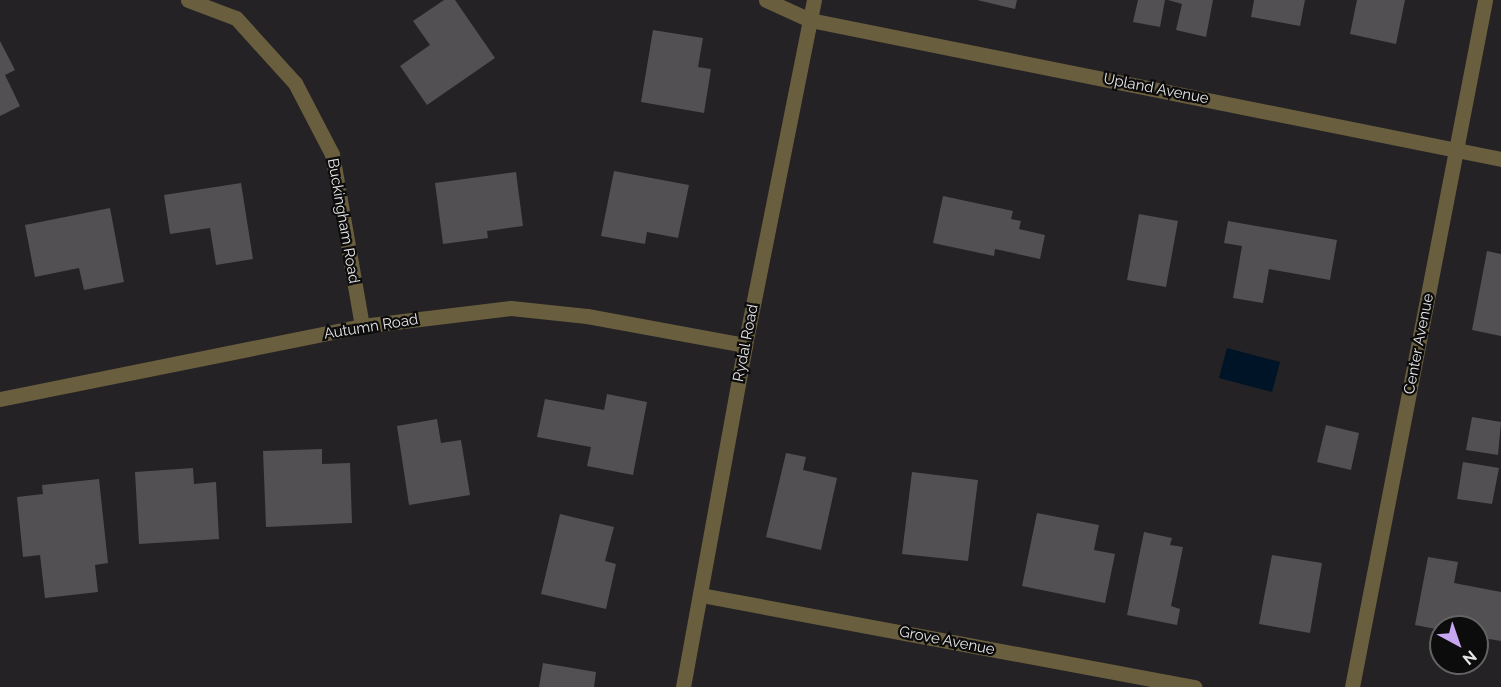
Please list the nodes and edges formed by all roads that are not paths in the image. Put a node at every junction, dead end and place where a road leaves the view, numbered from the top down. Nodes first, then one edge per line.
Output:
1 (188, 0) edge
2 (766, 0) edge
3 (814, 0) edge
4 (1485, 0) edge
5 (810, 20) junction
6 (1456, 150) junction
7 (1501, 159) edge
8 (362, 326) junction
9 (745, 345) junction
10 (0, 399) edge
11 (701, 595) junction
12 (683, 687) edge
13 (1194, 687) edge
14 (1352, 687) edge

1 - 8 street, Buckingham Road
2 - 5 street, Upland Avenue
3 - 5 street, Rydal Road
4 - 6 street, Center Avenue
5 - 6 street, Upland Avenue
5 - 9 street, Rydal Road
6 - 7 street, Upland Avenue
6 - 14 street, Center Avenue
8 - 9 street, Autumn Road
8 - 10 street, Autumn Road
9 - 11 street, Rydal Road
11 - 12 street, Rydal Road
11 - 13 street, Grove Avenue

